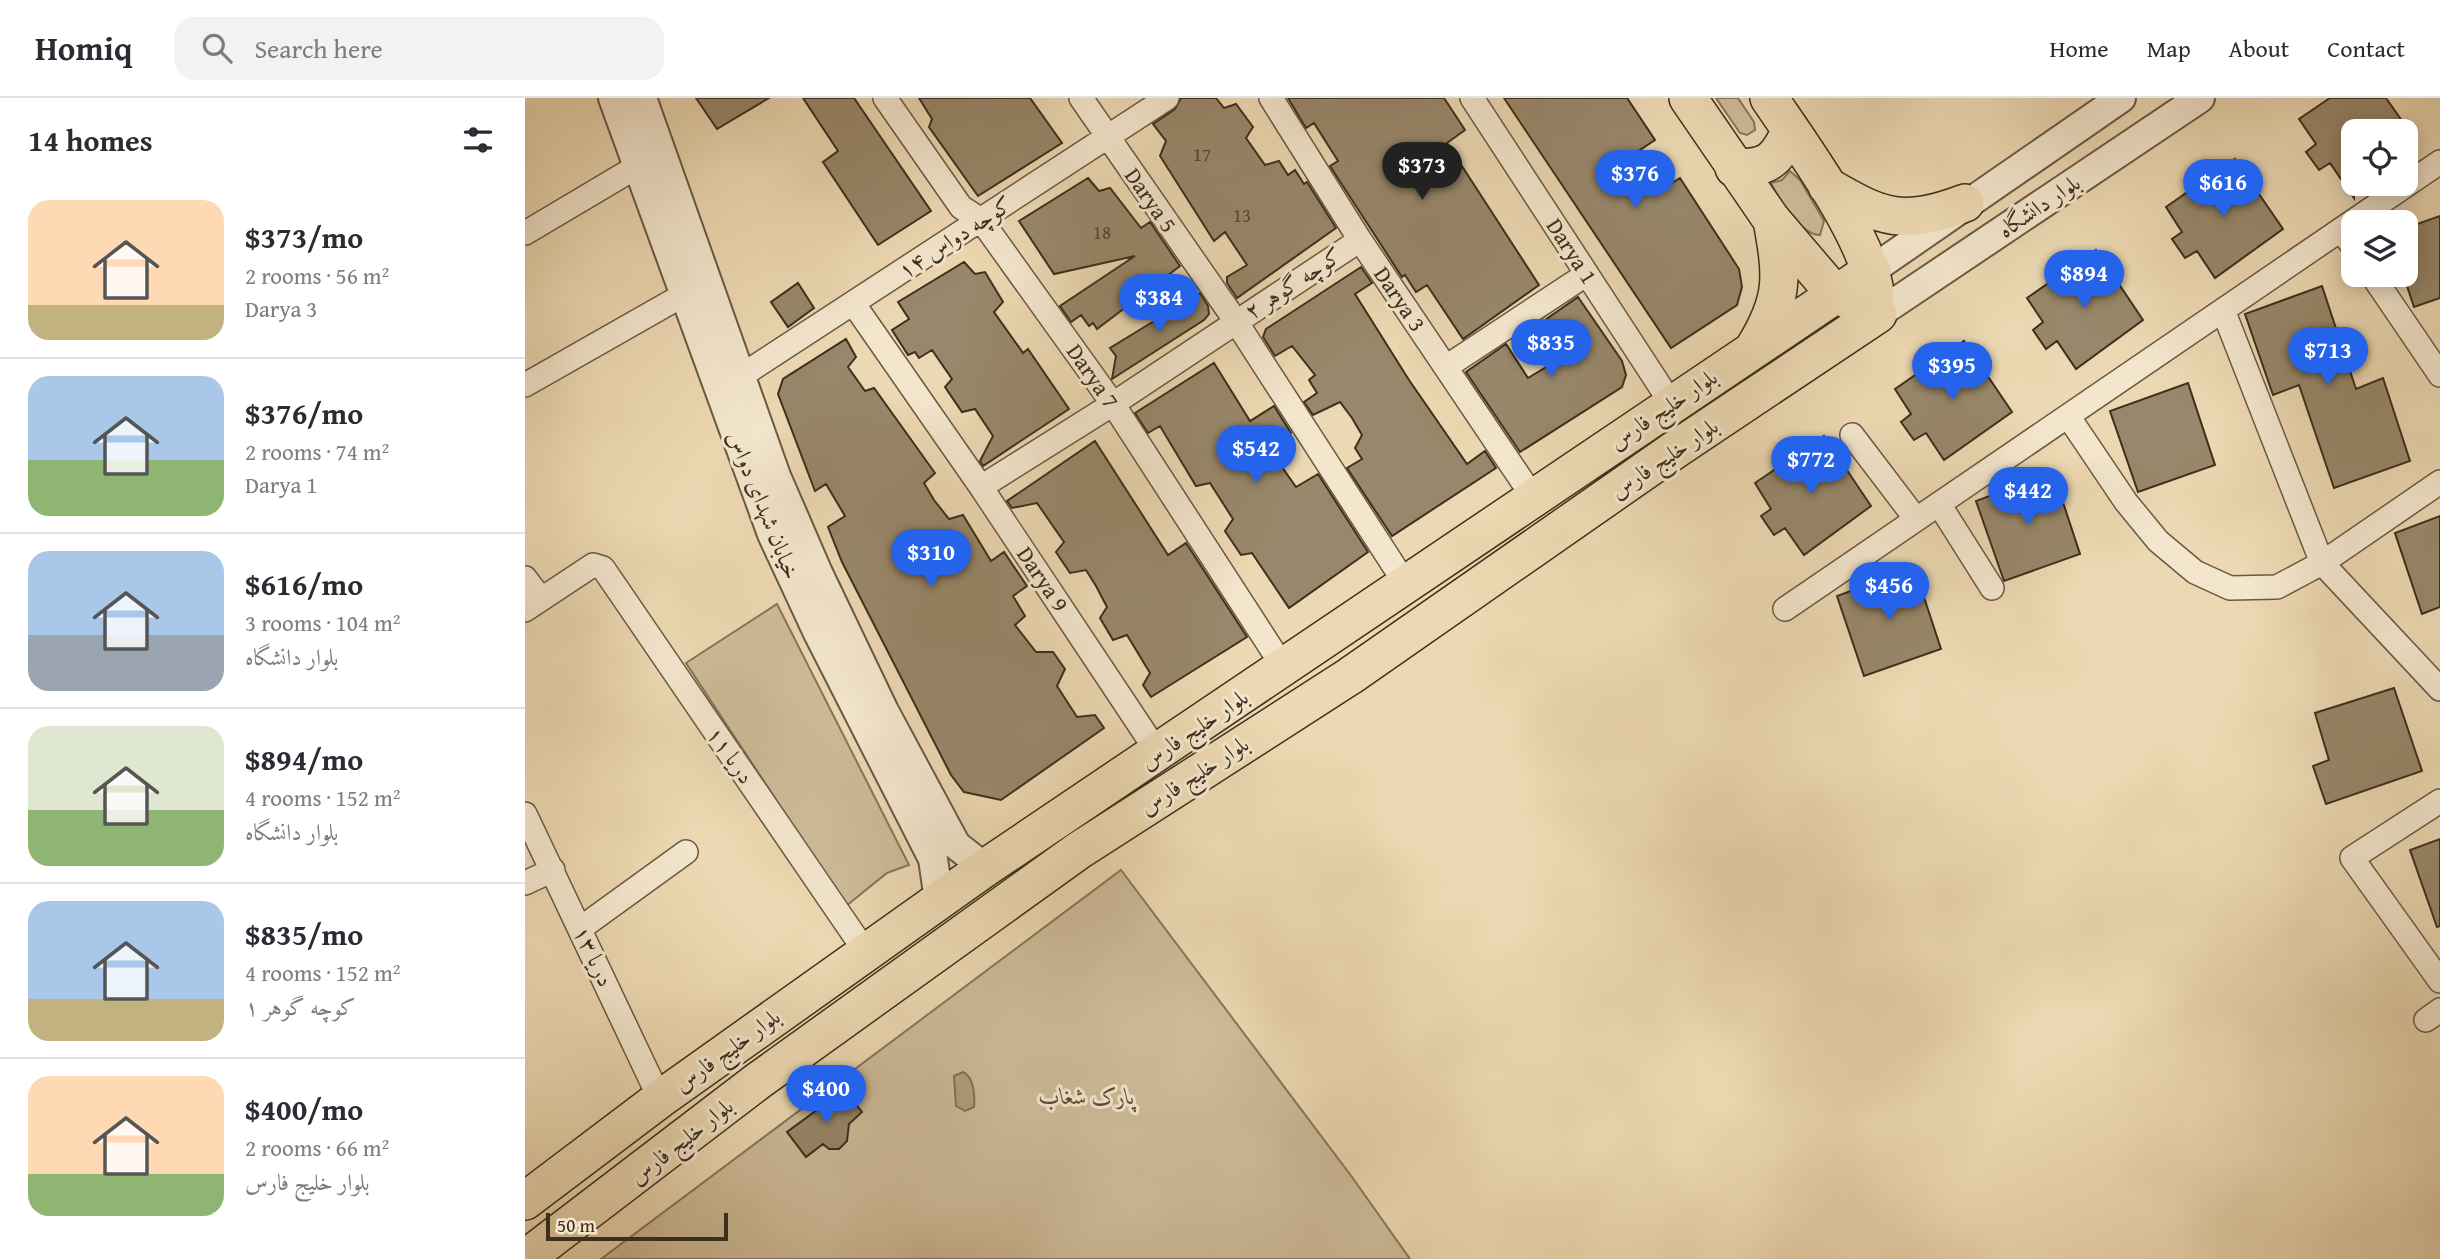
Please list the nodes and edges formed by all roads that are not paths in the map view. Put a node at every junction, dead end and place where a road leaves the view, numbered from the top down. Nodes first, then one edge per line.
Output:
1 (613, 98) edge
2 (642, 98) edge
3 (885, 98) edge
4 (1081, 98) edge
5 (1167, 98) edge
6 (1271, 98) edge
7 (1472, 98) edge
8 (1688, 98) edge
9 (1769, 98) edge
10 (2121, 98) edge
11 (2200, 98) edge
12 (1791, 131) junction
13 (1109, 139) junction
14 (2440, 162) edge
15 (638, 166) junction
16 (1734, 168) junction
17 (1827, 186) junction
18 (1965, 203) junction
19 (2383, 210) edge
20 (1772, 219) junction
21 (981, 220) junction
22 (525, 233) edge
23 (1360, 240) junction
24 (2341, 243) edge
25 (1873, 270) junction
26 (1587, 274) junction
27 (2380, 287) edge
28 (685, 294) junction
29 (1835, 294) junction
30 (853, 303) junction
31 (2224, 310) junction
32 (1878, 314) junction
33 (1235, 320) junction
34 (1753, 349) junction
35 (1446, 367) junction
36 (2440, 375) edge
37 (741, 376) junction
38 (525, 385) edge
39 (1671, 403) junction
40 (1113, 404) junction
41 (2067, 416) junction
42 (1852, 435) dead end
43 (2440, 482) edge
44 (981, 487) junction
45 (1533, 497) junction
46 (1939, 504) junction
47 (1916, 519) junction
48 (2322, 563) junction
49 (525, 578) edge
50 (1405, 583) junction
51 (1992, 588) dead end
52 (533, 605) edge
53 (1785, 609) dead end
54 (1284, 668) junction
55 (2440, 689) edge
56 (874, 717) junction
57 (1162, 751) junction
58 (1185, 780) junction
59 (2440, 801) edge
60 (525, 814) edge
61 (686, 852) dead end
62 (985, 868) junction
63 (553, 870) junction
64 (525, 883) edge
65 (939, 900) junction
66 (581, 928) junction
67 (865, 951) junction
68 (2440, 981) edge
69 (660, 1098) junction
70 (525, 1201) edge
71 (525, 1259) edge

1 - 15 street, خیابان شهدای دواس
2 - 37 street, خیابان شهدای دواس
3 - 21 street, Darya 7
4 - 13 street, Darya 5
5 - 13 street, کوچه دواس ۱۴
6 - 23 street, Darya 3
7 - 26 street, Darya 1
8 - 16 main road
9 - 12 main road
10 - 18 street, بلوار دانشگاه
11 - 32 street, بلوار دانشگاه
12 - 16 main road
12 - 17 main road
13 - 21 street, کوچه دواس ۱۴
13 - 33 street, Darya 5
14 - 19 street
15 - 22 street
15 - 28 street, خیابان شهدای دواس
16 - 20 main road
17 - 18 main road
17 - 25 main road
18 - 25 street, بلوار دانشگاه
20 - 29 main road
20 - 34 main road
21 - 30 street, کوچه دواس ۱۴
21 - 40 street, Darya 7
23 - 33 street, کوچه گوهر ۲
23 - 35 street, Darya 3
24 - 31 street
25 - 29 main road, بلوار خلیج‌ فارس
25 - 32 main road
26 - 35 street
26 - 39 street, Darya 1
27 - 36 street
28 - 38 street
28 - 56 street, خیابان شهدای دواس
29 - 32 main road
29 - 34 main road, بلوار خلیج‌ فارس
30 - 37 street, کوچه دواس ۱۴
30 - 44 street, Darya 9
31 - 41 street
31 - 48 street
32 - 58 main road, بلوار خلیج ‌فارس
33 - 40 street, کوچه گوهر ۲
33 - 50 street, Darya 5
34 - 39 main road, بلوار خلیج‌ فارس
35 - 45 street, Darya 3
37 - 56 street, خیابان شهدای دواس
39 - 45 main road, بلوار خلیج‌ فارس
40 - 44 street, کوچه گوهر ۲
40 - 54 street, Darya 7
41 - 46 street
41 - 48 street
42 - 47 street
43 - 48 street
44 - 57 street, Darya 9
45 - 50 main road, بلوار خلیج‌ فارس
46 - 47 street
46 - 51 street
47 - 53 street
48 - 55 street
49 - 52 street
50 - 54 main road, بلوار خلیج‌ فارس
52 - 67 street, دریا ۱۱
54 - 57 main road, بلوار خلیج‌ فارس
56 - 62 street, خیابان شهدای دواس
56 - 65 street, خیابان شهدای دواس
57 - 58 main road
57 - 62 main road, بلوار خلیج‌ فارس
58 - 71 main road, بلوار خلیج ‌فارس
59 - 68 street
60 - 63 street, دریا ۱۳
61 - 66 street
62 - 65 main road, بلوار خلیج‌ فارس
63 - 64 street
63 - 66 street, دریا ۱۳
65 - 67 main road, بلوار خلیج‌ فارس
66 - 69 street, دریا ۱۳
67 - 69 main road, بلوار خلیج‌ فارس
69 - 70 main road, بلوار خلیج‌ فارس

